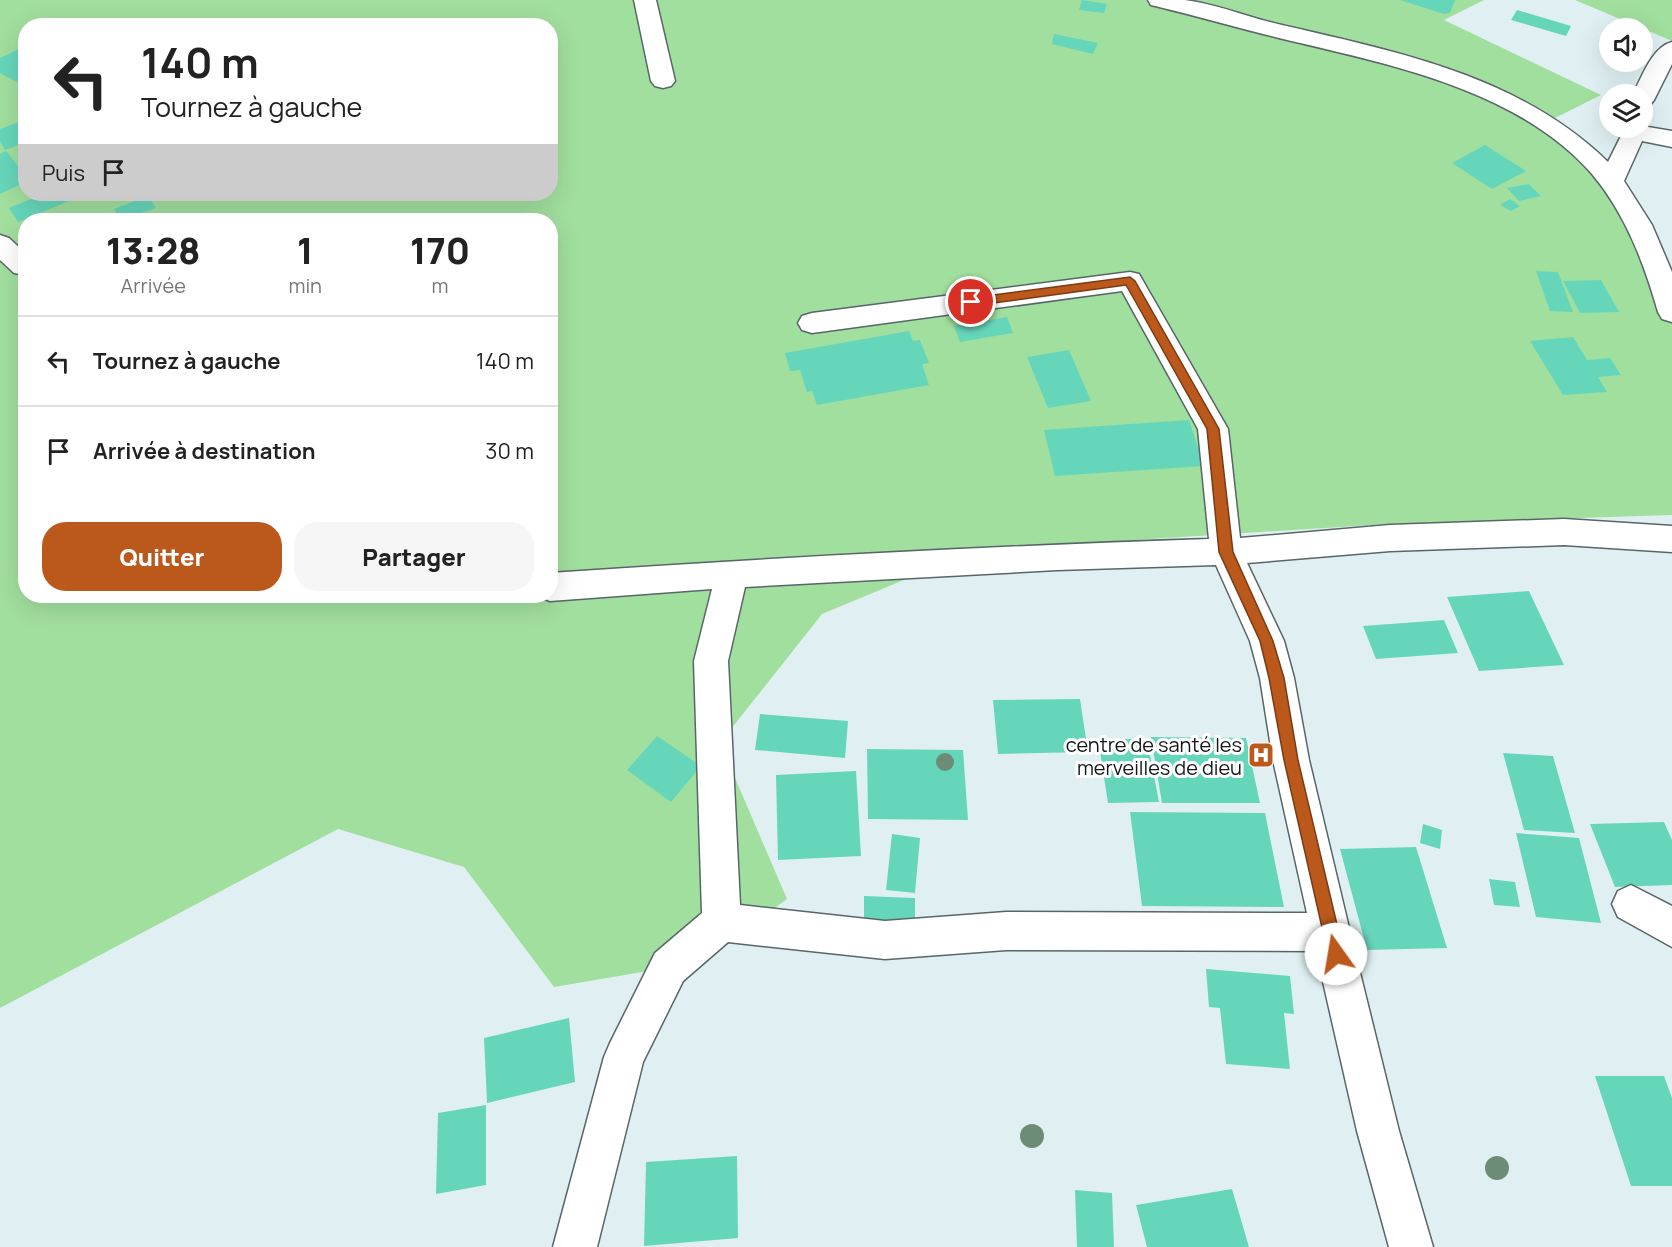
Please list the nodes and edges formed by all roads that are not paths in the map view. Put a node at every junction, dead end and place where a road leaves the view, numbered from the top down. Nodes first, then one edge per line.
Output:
1 (645, 0) edge
2 (1161, 0) edge
3 (1672, 49) edge
4 (663, 81) dead end
5 (1650, 84) edge
6 (1653, 134) edge
7 (1631, 138) edge
8 (1672, 139) edge
9 (1611, 183) junction
10 (0, 244) edge
11 (18, 262) edge
12 (1672, 312) edge
13 (812, 323) dead end
14 (1672, 539) edge
15 (1226, 552) junction
16 (732, 574) junction
17 (558, 586) edge
18 (1631, 904) dead end
19 (722, 922) junction
20 (1672, 928) edge
21 (1331, 932) junction
22 (575, 1247) edge
23 (1411, 1247) edge

1 - 4 street
2 - 9 street
3 - 5 street
6 - 8 street
7 - 9 street
9 - 12 street
10 - 11 street
13 - 15 street
14 - 15 street
15 - 16 street
15 - 21 street
16 - 17 street
16 - 19 street
18 - 20 street
19 - 21 street
19 - 22 street
21 - 23 street

